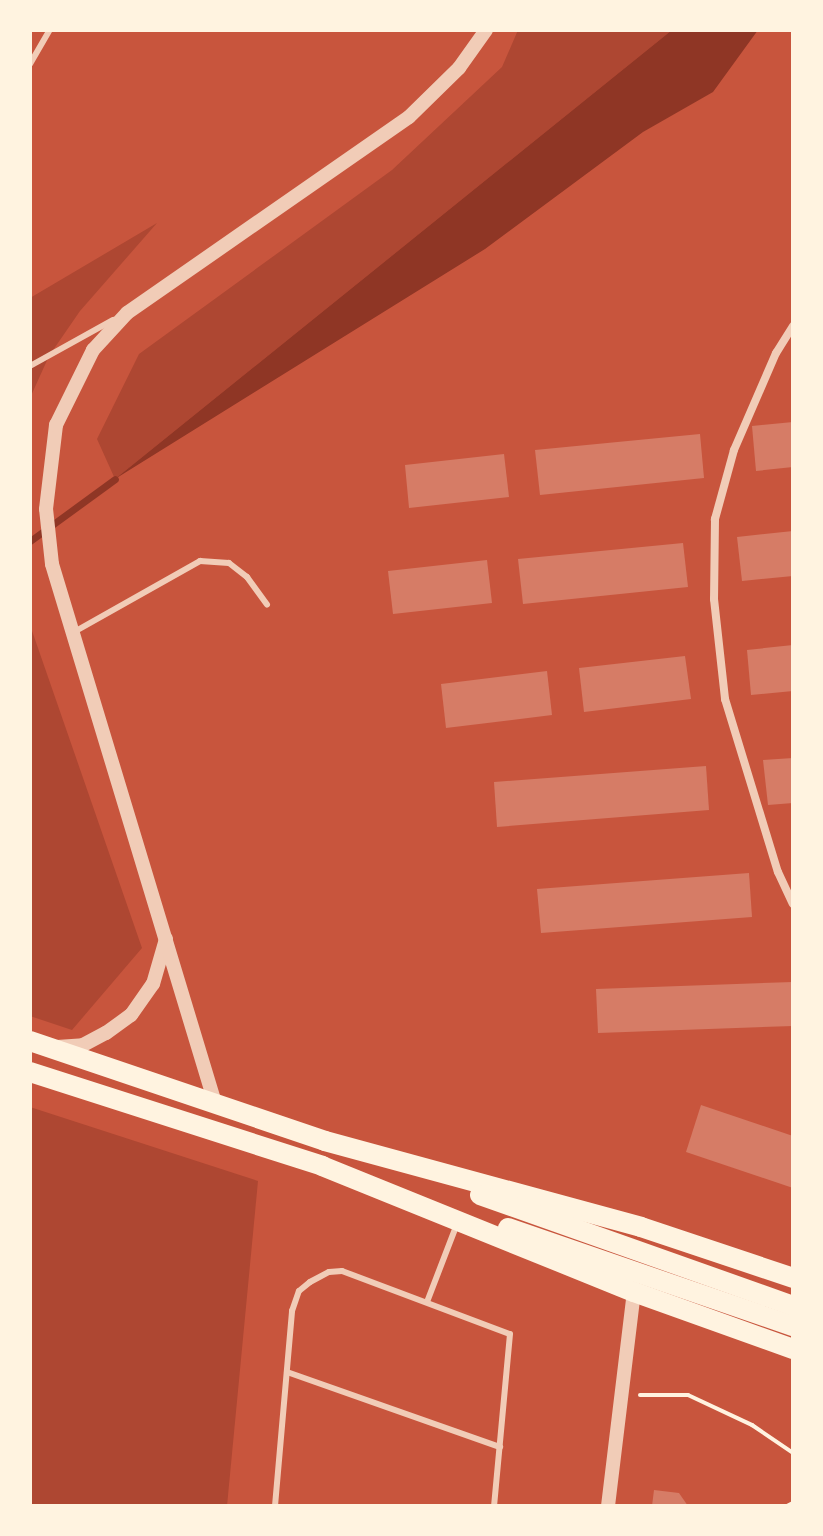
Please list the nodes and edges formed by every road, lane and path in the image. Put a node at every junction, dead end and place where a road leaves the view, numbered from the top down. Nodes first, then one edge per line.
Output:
1 (50, 30) edge
2 (486, 30) edge
3 (30, 64) edge
4 (127, 313) junction
5 (793, 326) edge
6 (30, 366) edge
7 (267, 605) dead end
8 (74, 632) junction
9 (793, 904) edge
10 (166, 939) junction
11 (30, 1041) edge
12 (50, 1048) junction
13 (30, 1072) edge
14 (215, 1103) junction
15 (325, 1141) junction
16 (322, 1166) junction
17 (458, 1221) junction
18 (793, 1278) edge
19 (634, 1292) junction
20 (427, 1302) junction
21 (793, 1306) edge
22 (793, 1326) edge
23 (793, 1349) edge
24 (287, 1372) junction
25 (622, 1394) junction
26 (500, 1447) junction
27 (793, 1453) edge
28 (793, 1503) edge
29 (275, 1506) edge
30 (494, 1506) edge
31 (608, 1506) edge
32 (787, 1506) edge

1 - 3 lane
2 - 4 street
4 - 6 lane
4 - 8 street
5 - 9 street
7 - 8 lane
8 - 10 street
10 - 12 street
10 - 14 street
11 - 12 main road
12 - 14 main road
13 - 16 main road
14 - 15 main road
15 - 18 main road
15 - 21 main road
16 - 17 main road
16 - 22 main road
17 - 19 main road
17 - 20 lane
19 - 23 main road
19 - 25 street
20 - 24 lane
20 - 26 lane
24 - 26 lane
24 - 29 lane
25 - 27 path
25 - 31 street
26 - 30 lane
28 - 32 path

